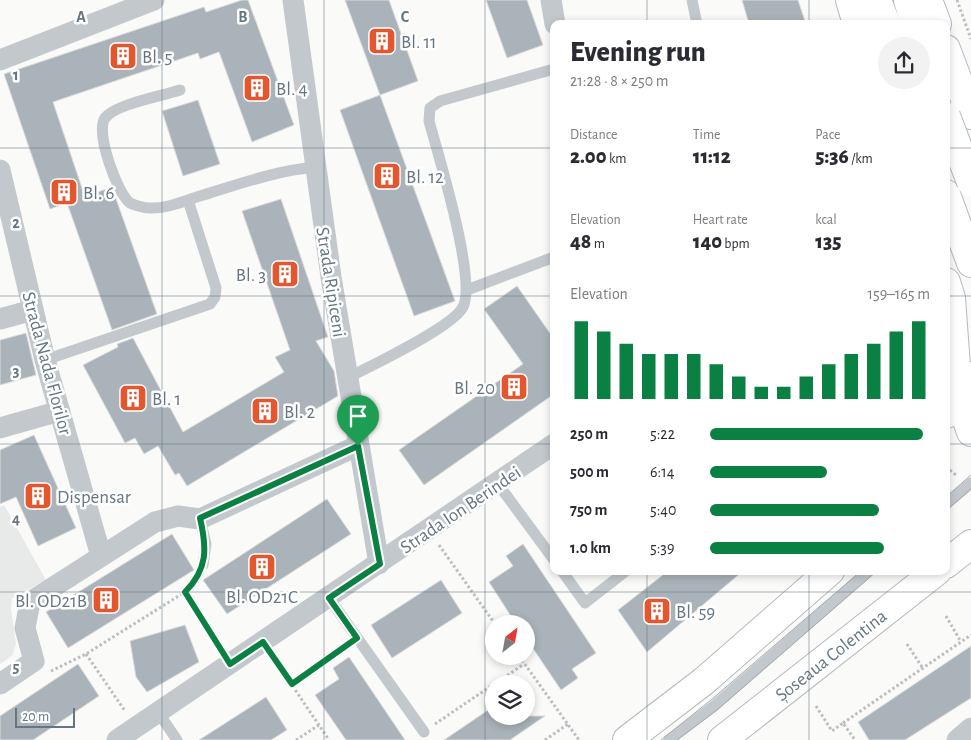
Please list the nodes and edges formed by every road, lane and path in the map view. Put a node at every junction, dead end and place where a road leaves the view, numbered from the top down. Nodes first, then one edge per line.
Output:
1 (293, 0) edge
2 (551, 0) edge
3 (692, 0) edge
4 (850, 0) edge
5 (877, 0) edge
6 (908, 0) edge
7 (928, 0) edge
8 (957, 0) edge
9 (150, 1) edge
10 (554, 20) edge
11 (696, 20) edge
12 (856, 20) edge
13 (884, 20) edge
14 (914, 20) edge
15 (936, 20) edge
16 (971, 38) edge
17 (0, 60) edge
18 (950, 60) edge
19 (550, 70) edge
20 (180, 90) dead end
21 (971, 115) edge
22 (950, 127) edge
23 (971, 153) edge
24 (950, 160) edge
25 (315, 167) junction
26 (0, 170) edge
27 (971, 182) edge
28 (188, 200) junction
29 (950, 205) edge
30 (550, 259) edge
31 (971, 262) edge
32 (467, 290) junction
33 (950, 295) edge
34 (33, 310) junction
35 (0, 319) edge
36 (45, 360) junction
37 (347, 378) junction
38 (959, 395) edge
39 (60, 411) junction
40 (0, 428) edge
41 (971, 432) edge
42 (358, 446) junction
43 (550, 447) edge
44 (971, 483) edge
45 (498, 484) junction
46 (950, 501) edge
47 (200, 518) junction
48 (428, 531) junction
49 (971, 544) edge
50 (550, 555) edge
51 (101, 556) junction
52 (950, 561) edge
53 (380, 564) junction
54 (203, 565) joint
55 (565, 575) edge
56 (621, 575) edge
57 (825, 575) edge
58 (864, 575) edge
59 (933, 575) edge
60 (185, 592) junction
61 (329, 598) junction
62 (489, 615) edge
63 (946, 616) dead end
64 (971, 635) edge
65 (357, 638) junction
66 (263, 642) junction
67 (961, 642) junction
68 (907, 644) dead end
69 (86, 654) junction
70 (34, 661) junction
71 (230, 664) junction
72 (522, 665) edge
73 (525, 665) edge
74 (922, 667) junction
75 (508, 675) edge
76 (0, 684) edge
77 (292, 684) junction
78 (485, 690) edge
79 (816, 706) dead end
80 (158, 712) junction
81 (843, 723) junction
82 (568, 724) junction
83 (319, 725) junction
84 (136, 727) junction
85 (971, 728) edge
86 (424, 732) joint
87 (117, 740) edge
88 (177, 740) edge
89 (296, 740) edge
90 (329, 740) edge
91 (545, 740) edge
92 (579, 740) edge
93 (627, 740) edge
94 (669, 740) edge
95 (722, 740) edge
96 (855, 740) edge
97 (957, 740) edge

1 - 25 street, Strada Ripiceni
2 - 10 street
3 - 11 lane
4 - 12 main road
5 - 13 main road
6 - 14 main road
7 - 15 main road
8 - 16 path
9 - 17 street
18 - 21 main road
19 - 32 lane
20 - 28 lane
22 - 27 main road, bridge
23 - 24 lane
25 - 28 lane
25 - 37 street, Strada Ripiceni
26 - 34 street, Strada Nada Florilor
28 - 36 lane
29 - 31 main road
30 - 32 lane
32 - 37 lane
33 - 38 main road
34 - 35 street
34 - 36 street, Strada Nada Florilor
36 - 39 street, Strada Nada Florilor
37 - 42 street, Strada Ripiceni
38 - 41 main road
39 - 40 street
39 - 51 street, Strada Nada Florilor
42 - 47 street
42 - 53 street, Strada Ripiceni
43 - 45 street, Strada Ion Berindei
44 - 46 lane
45 - 48 street, Strada Ion Berindei
45 - 50 lane
47 - 51 street
47 - 54 lane
48 - 53 street, Strada Ion Berindei
48 - 62 path
49 - 52 main road
51 - 70 street
53 - 61 street, Strada Ion Berindei
54 - 60 path
55 - 56 lane
57 - 93 main road
58 - 94 lane
59 - 95 main road, Șoseaua Colentina
60 - 69 path
60 - 71 path
61 - 65 lane
61 - 66 street, Strada Ion Berindei
63 - 67 path
64 - 67 path
65 - 77 path
65 - 86 lane
66 - 71 street, Strada Ion Berindei
66 - 77 path
67 - 74 path
68 - 74 path
69 - 70 path
69 - 84 path
70 - 76 street
71 - 80 street, Strada Ion Berindei
72 - 75 path
73 - 82 path
74 - 81 path
77 - 83 path
78 - 86 path
79 - 81 path
80 - 84 street, Strada Ion Berindei
80 - 88 lane
81 - 96 path
82 - 91 path
82 - 92 path
83 - 89 path
83 - 90 path
84 - 87 street, Strada Ion Berindei
85 - 97 street

